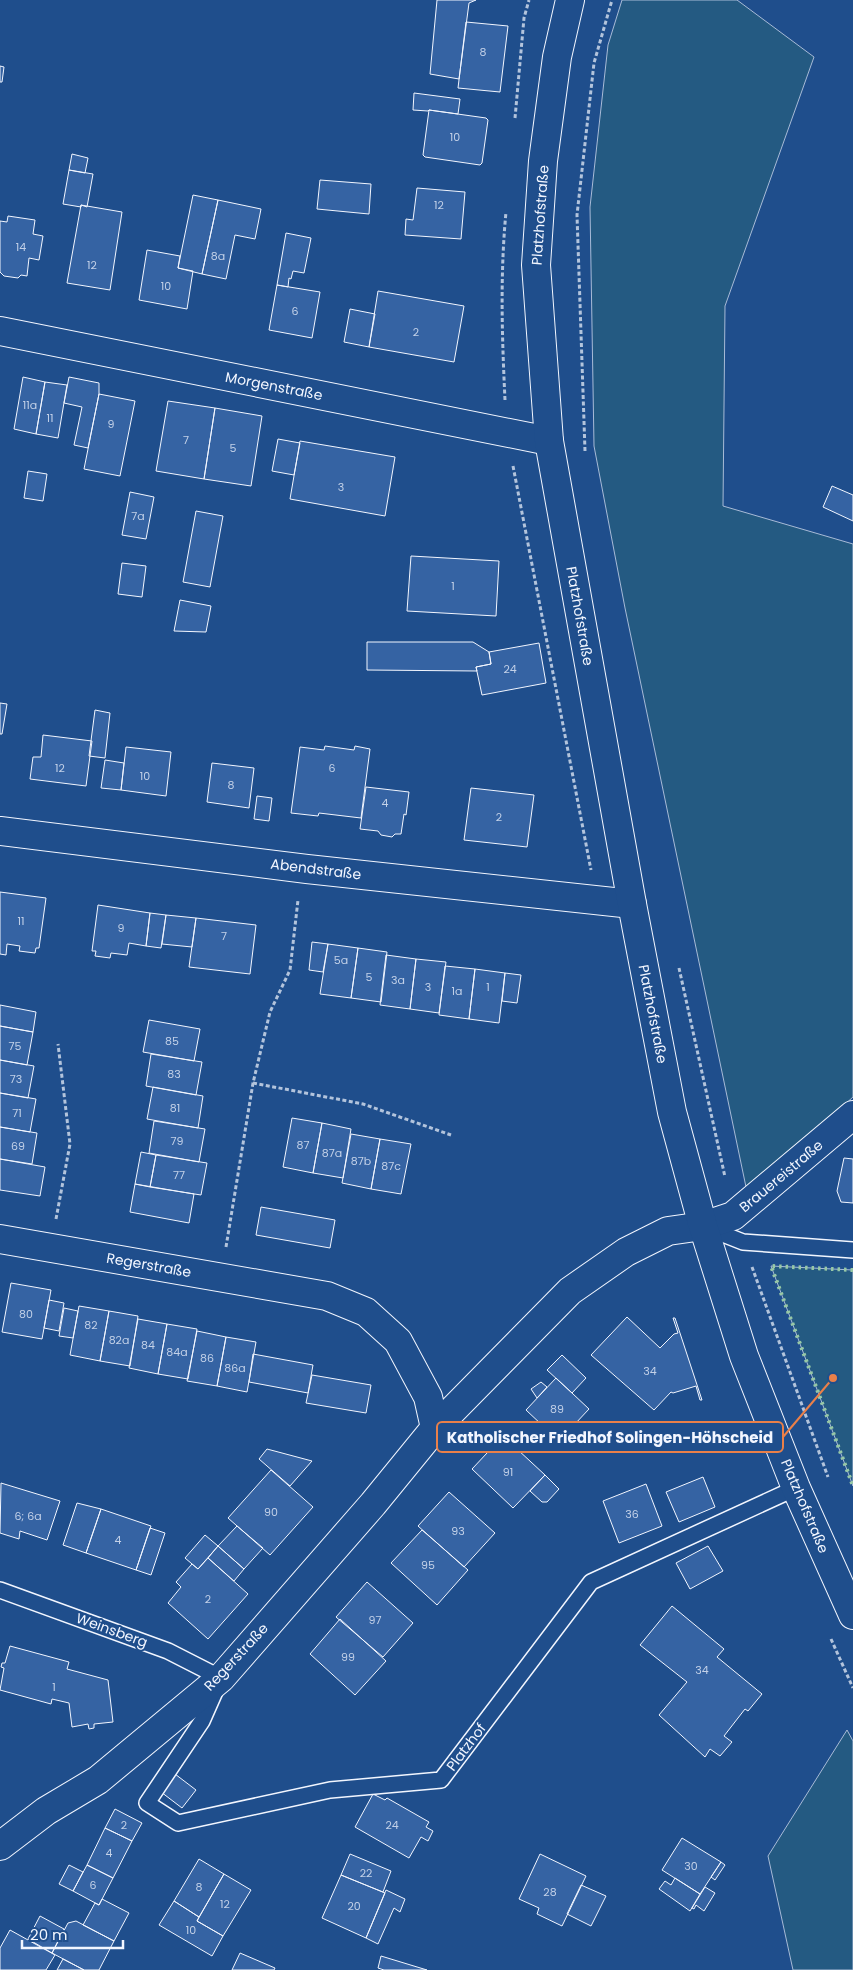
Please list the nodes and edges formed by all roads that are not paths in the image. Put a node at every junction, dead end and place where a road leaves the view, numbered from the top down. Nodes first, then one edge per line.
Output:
1 (570, 0) edge
2 (0, 331) edge
3 (549, 441) junction
4 (0, 831) edge
5 (632, 904) junction
6 (853, 1115) edge
7 (703, 1226) junction
8 (0, 1239) edge
9 (853, 1250) edge
10 (435, 1428) junction
11 (796, 1488) junction
12 (0, 1590) edge
13 (853, 1615) edge
14 (220, 1678) junction
15 (0, 1846) edge

1 - 3 street, Platzhofstraße
2 - 3 street, Morgenstraße
3 - 5 street, Platzhofstraße
4 - 5 street, Abendstraße
5 - 7 street, Platzhofstraße
6 - 7 street, Brauereistraße
7 - 9 lane
7 - 10 street, Regerstraße
7 - 11 street, Platzhofstraße
8 - 10 street, Regerstraße
10 - 14 street, Regerstraße
11 - 13 street, Platzhofstraße
11 - 14 lane, Platzhof
12 - 14 lane, Weinsberg
14 - 15 street, Regerstraße

